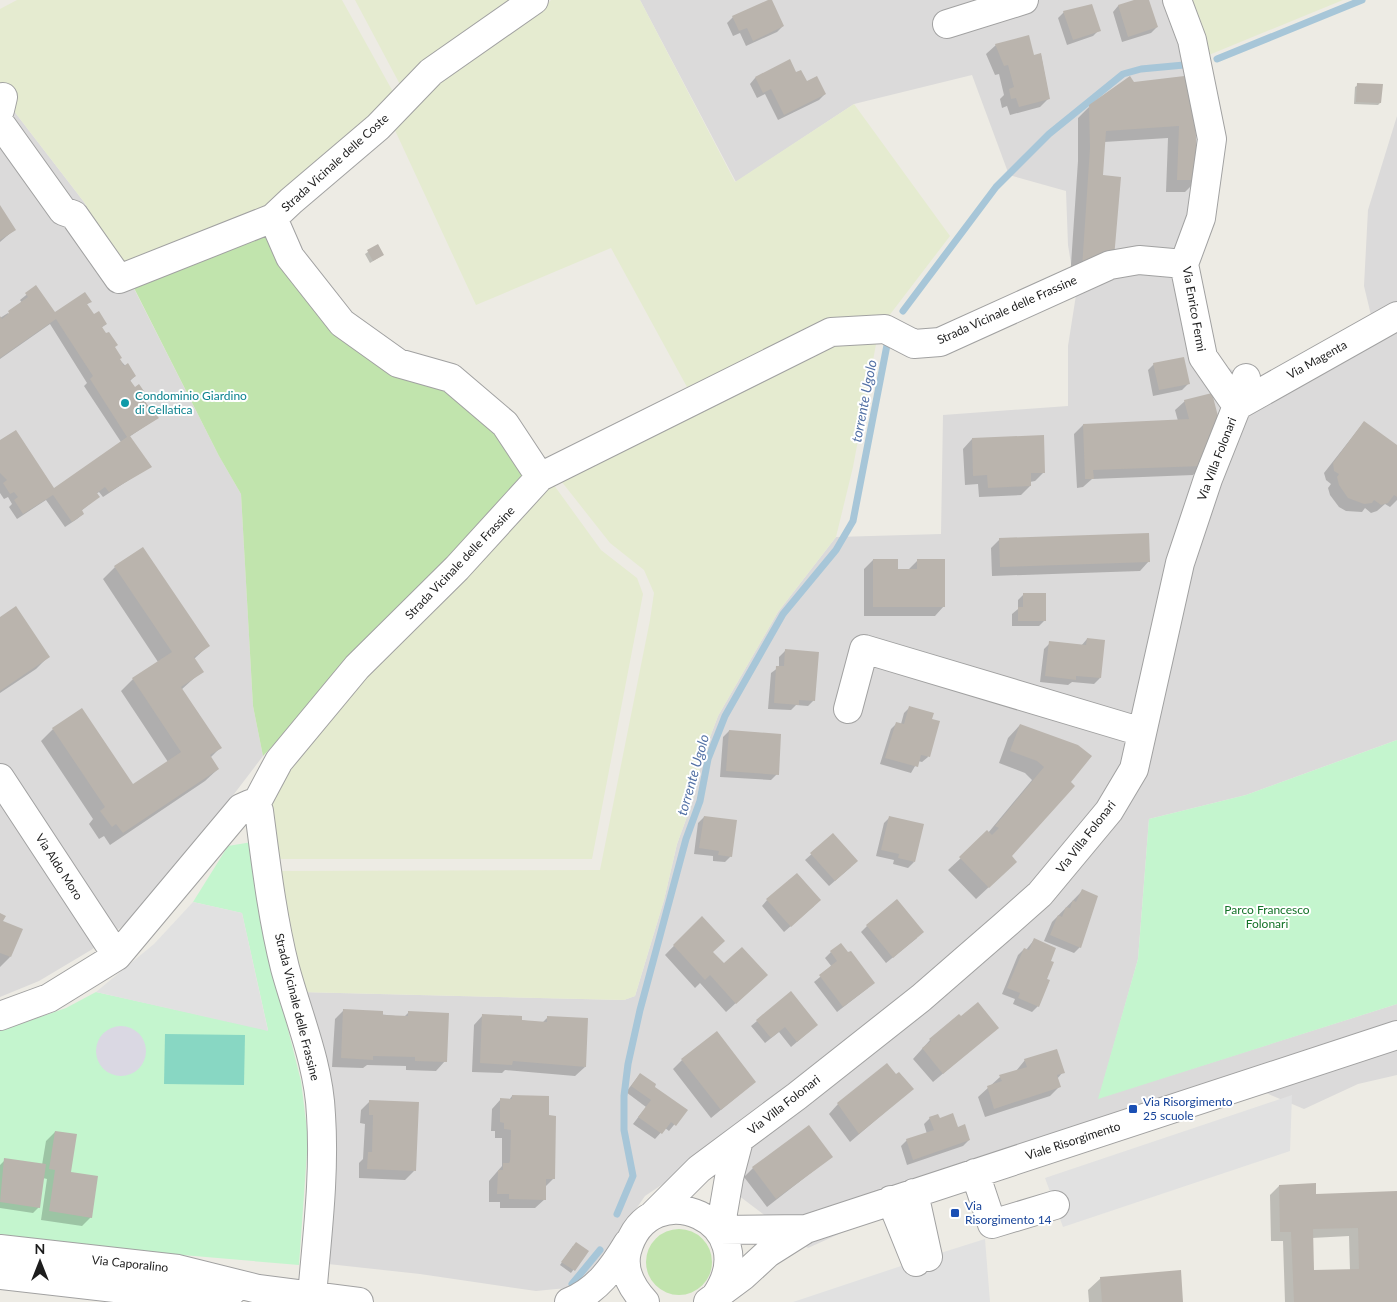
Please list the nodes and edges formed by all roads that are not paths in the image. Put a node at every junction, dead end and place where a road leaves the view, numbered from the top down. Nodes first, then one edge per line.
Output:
1 (534, 0) edge
2 (1024, 0) edge
3 (1177, 0) edge
4 (947, 24) dead end
5 (1, 106) edge
6 (273, 218) junction
7 (1184, 264) junction
8 (1397, 316) edge
9 (1246, 378) dead end
10 (1237, 406) junction
11 (540, 477) junction
12 (848, 709) dead end
13 (1142, 732) junction
14 (0, 778) edge
15 (256, 804) junction
16 (112, 965) junction
17 (0, 1016) edge
18 (1397, 1035) edge
19 (739, 1140) junction
20 (975, 1173) junction
21 (902, 1197) junction
22 (1055, 1205) dead end
23 (652, 1216) junction
24 (720, 1230) junction
25 (806, 1230) junction
26 (630, 1240) junction
27 (0, 1249) edge
28 (922, 1259) dead end
29 (613, 1268) junction
30 (0, 1275) edge
31 (258, 1289) junction
32 (742, 1289) edge
33 (312, 1296) junction
34 (711, 1300) edge
35 (359, 1302) edge
36 (570, 1302) edge
37 (617, 1302) edge
38 (645, 1302) edge

1 - 6 street, Strada Vicinale delle Coste
2 - 4 street
3 - 7 street, Via Enrico Fermi
5 - 6 street
6 - 11 street, Strada Vicinale delle Coste
7 - 10 street, Via Enrico Fermi
7 - 11 street, Strada Vicinale delle Frassine
8 - 10 street, Via Magenta
9 - 10 street, Via Villa Folonari
10 - 13 street, Via Villa Folonari
11 - 15 street, Strada Vicinale delle Frassine
12 - 13 street
13 - 19 street, Via Villa Folonari
14 - 16 street, Via Aldo Moro
15 - 16 street
15 - 33 street, Strada Vicinale delle Frassine
16 - 17 street
18 - 20 street, Viale Risorgimento
19 - 23 street, Via Villa Folonari
19 - 24 street, Via Villa Folonari
20 - 21 street, Viale Risorgimento
20 - 22 street
21 - 25 street, Viale Risorgimento
21 - 28 street
23 - 24 street
23 - 26 street
24 - 25 street, Viale Risorgimento
24 - 34 street, Viale Risorgimento
25 - 32 street, Viale Risorgimento
26 - 29 street
26 - 38 street
27 - 31 street, Via Caporalino
29 - 36 street
29 - 37 street
30 - 31 street, Via Caporalino
31 - 33 street, Via Caporalino
32 - 34 street, Viale Risorgimento
33 - 35 street, Via Caporalino

